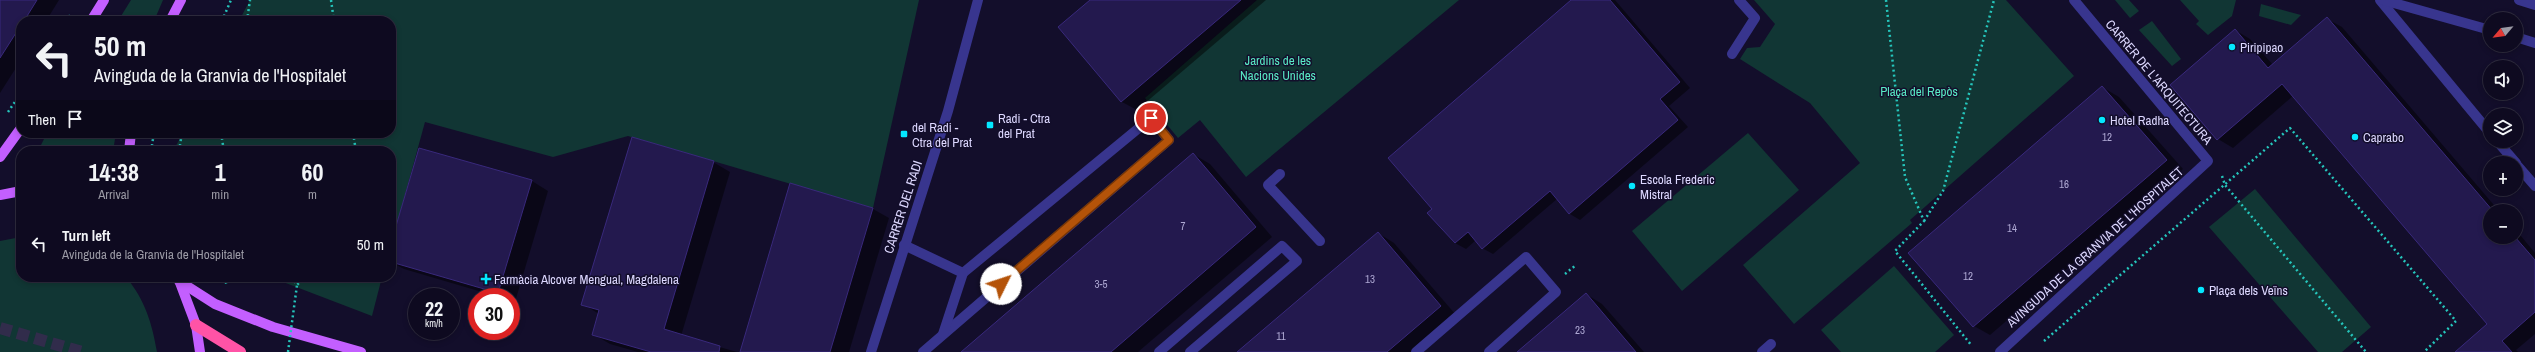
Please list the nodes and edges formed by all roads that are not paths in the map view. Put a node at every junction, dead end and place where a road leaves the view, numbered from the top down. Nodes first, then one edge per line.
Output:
1 (104, 0) edge
2 (181, 0) edge
3 (978, 0) edge
4 (1739, 0) edge
5 (2074, 0) edge
6 (2381, 0) edge
7 (2519, 0) edge
8 (2535, 5) edge
9 (93, 16) edge
10 (173, 16) edge
11 (2483, 28) edge
12 (2523, 39) edge
13 (2535, 43) edge
14 (1732, 54) dead end
15 (2483, 124) edge
16 (16, 135) edge
17 (2503, 148) edge
18 (2510, 156) edge
19 (0, 157) edge
20 (2208, 161) joint
21 (2523, 171) edge
22 (1280, 174) dead end
23 (2535, 186) edge
24 (16, 192) edge
25 (0, 195) edge
26 (1320, 241) dead end
27 (904, 245) junction
28 (963, 273) junction
29 (179, 282) edge
30 (182, 282) edge
31 (196, 325) junction
32 (943, 334) junction
33 (1771, 344) dead end
34 (200, 352) edge
35 (240, 352) edge
36 (361, 352) edge
37 (871, 352) edge
38 (923, 352) edge
39 (1159, 352) edge
40 (1190, 352) edge
41 (1416, 352) edge
42 (1489, 352) edge
43 (1762, 352) edge
44 (2000, 352) edge

1 - 9 main road
2 - 10 main road
3 - 27 street, CARRER DEL RADI
4 - 14 street
5 - 20 street, CARRER DE L'ARQUITECTURA
6 - 11 street
6 - 15 street
7 - 8 street
12 - 13 street
16 - 19 main road
17 - 18 street
20 - 44 street, AVINGUDA DE LA GRANVIA DE L'HOSPITALET
21 - 23 street
22 - 26 street
24 - 25 main road
27 - 28 street
27 - 37 street, CARRER DEL RADI
28 - 32 street
28 - 32 street
29 - 31 main road
30 - 36 main road
31 - 34 main road
31 - 35 highway
32 - 38 street
33 - 43 street
39 - 40 street
41 - 42 street

